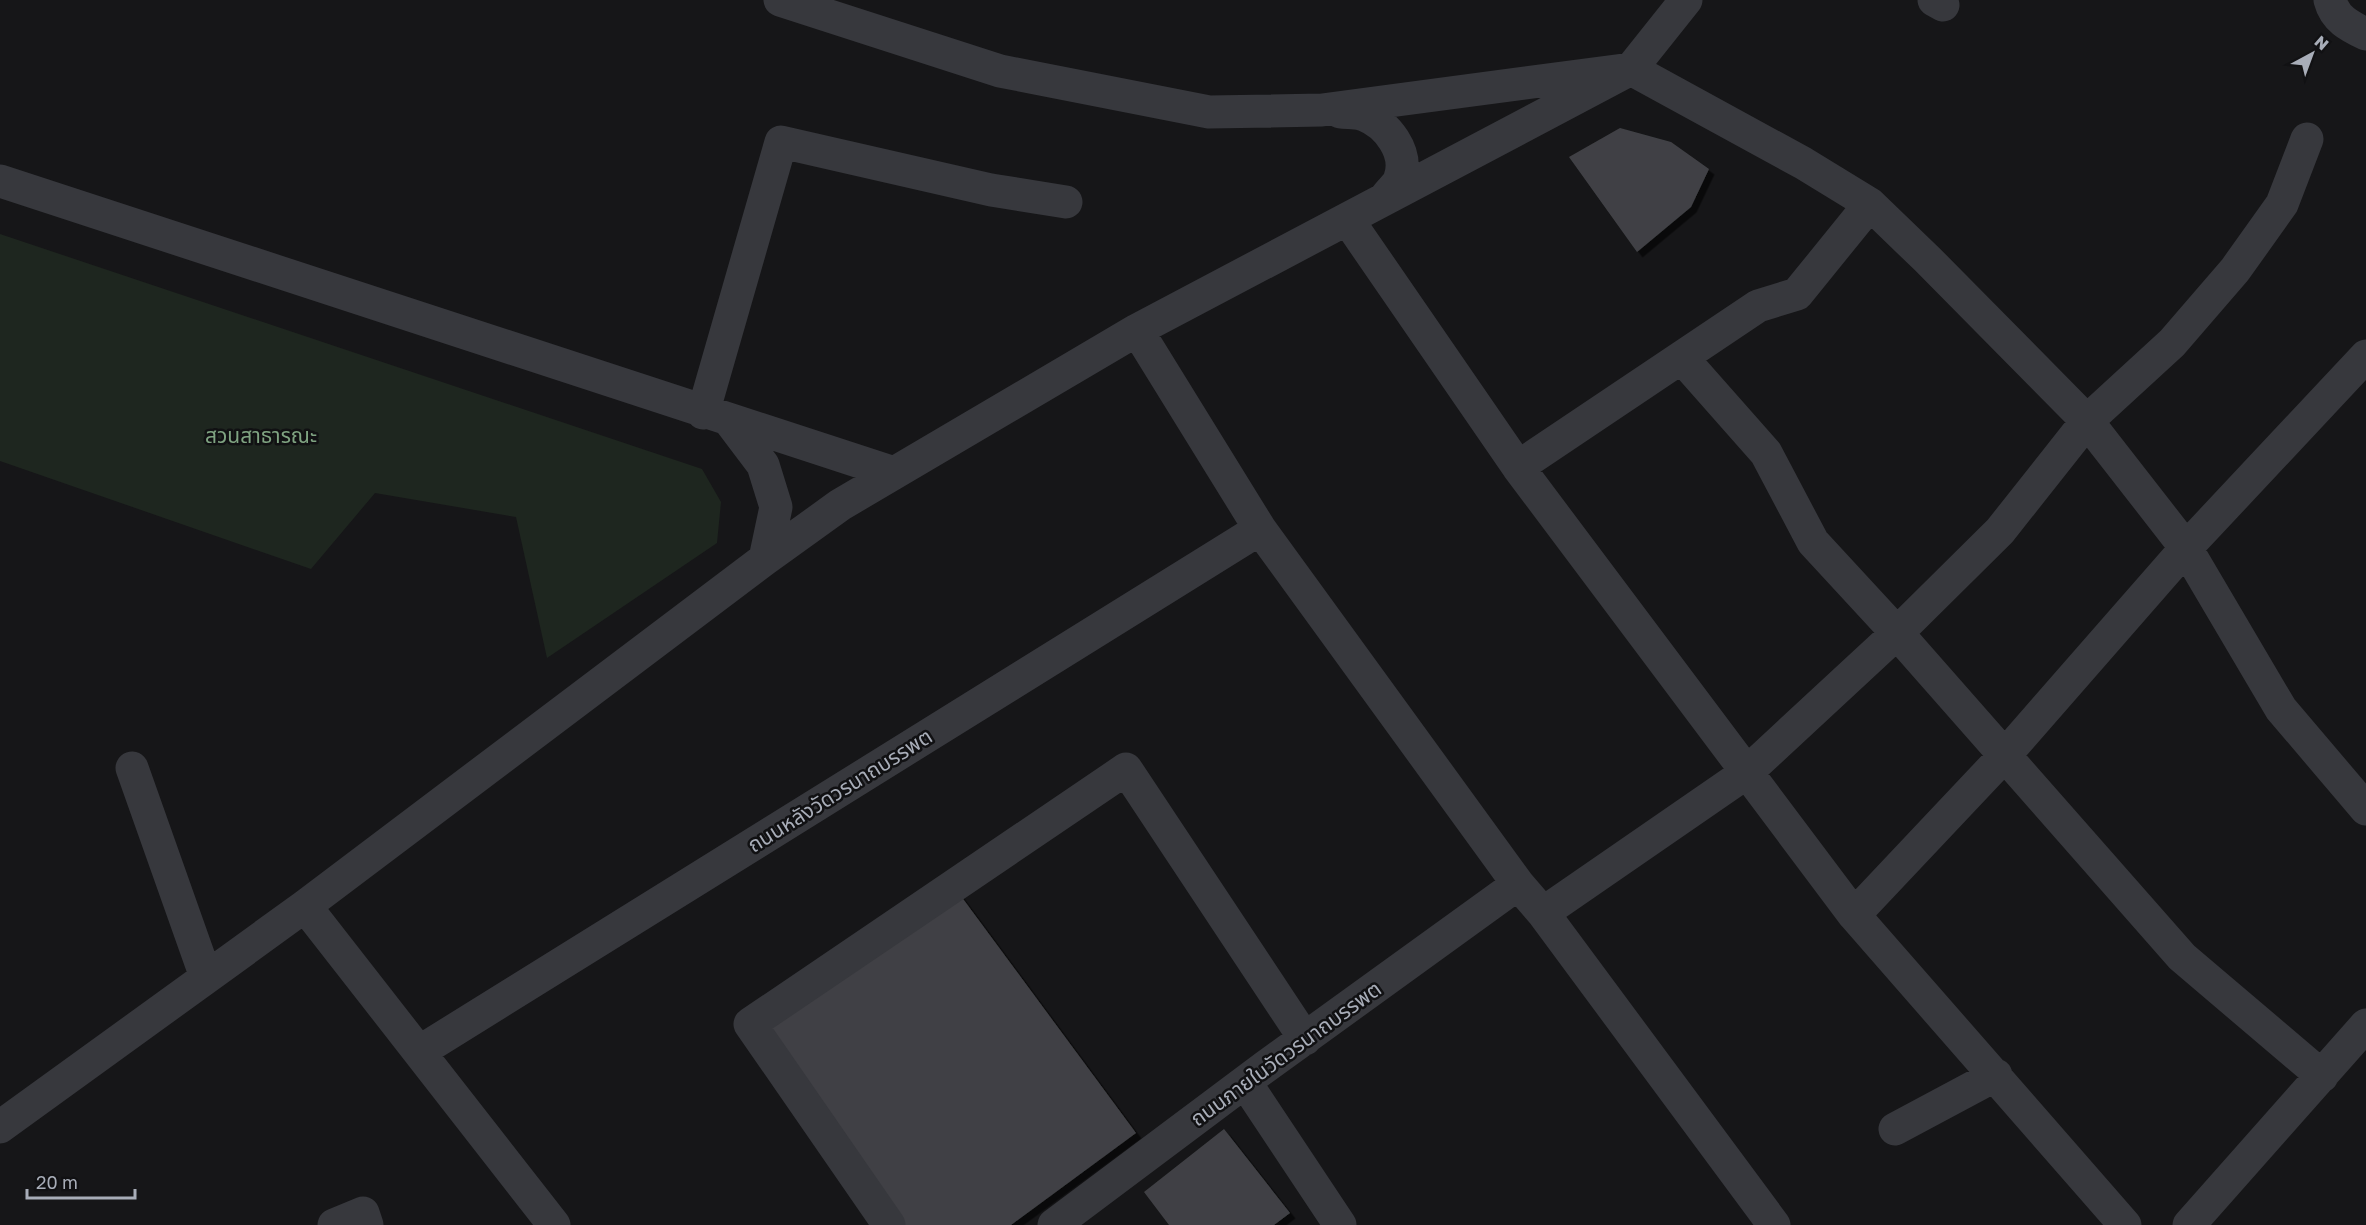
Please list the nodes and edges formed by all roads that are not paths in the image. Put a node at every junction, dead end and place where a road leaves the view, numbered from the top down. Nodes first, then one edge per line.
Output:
1 (780, 0) edge
2 (1686, 0) edge
3 (2330, 0) edge
4 (2366, 34) edge
5 (1631, 69) junction
6 (1322, 110) junction
7 (2307, 139) dead end
8 (0, 181) edge
9 (1386, 197) junction
10 (1066, 202) dead end
11 (1870, 204) junction
12 (1348, 220) junction
13 (1137, 330) junction
14 (2366, 356) edge
15 (1683, 359) junction
16 (716, 416) junction
17 (2087, 421) junction
18 (1518, 467) junction
19 (894, 473) junction
20 (1260, 529) junction
21 (2186, 548) junction
22 (765, 559) junction
23 (1898, 633) junction
24 (2005, 755) junction
25 (132, 768) dead end
26 (1746, 773) junction
27 (2366, 809) edge
28 (1518, 884) junction
29 (305, 906) junction
30 (1543, 913) junction
31 (1854, 915) junction
32 (206, 977) junction
33 (2366, 1026) edge
34 (1305, 1039) junction
35 (419, 1052) junction
36 (1996, 1076) junction
37 (2322, 1076) junction
38 (1245, 1082) junction
39 (0, 1127) edge
40 (1895, 1129) dead end
41 (334, 1225) edge
42 (368, 1225) edge
43 (554, 1225) edge
44 (889, 1225) edge
45 (1054, 1225) edge
46 (1340, 1225) edge
47 (1774, 1225) edge
48 (2125, 1225) edge
49 (2189, 1225) edge

1 - 6 street
2 - 5 street
3 - 4 street
5 - 6 street
5 - 9 street
5 - 11 street
6 - 9 street
7 - 17 street
8 - 16 street
9 - 12 street
10 - 16 street
11 - 15 street
11 - 17 street
12 - 13 street
12 - 18 street
13 - 19 street
13 - 20 street
14 - 21 street
15 - 18 street
15 - 23 street
16 - 19 street
16 - 22 street
17 - 21 street
17 - 23 street
18 - 26 street
19 - 22 street
20 - 28 street
20 - 35 street, ถนนหลังวัดวรนาถบรรพต
21 - 24 street
21 - 27 street
22 - 29 street
23 - 24 street
23 - 26 street
24 - 31 street
24 - 37 street
25 - 32 street
26 - 30 street
26 - 31 street
28 - 30 street
28 - 34 street, ถนนภายในวัดวรนาถบรรพต
29 - 32 street
29 - 35 street
30 - 47 street
31 - 36 street
32 - 39 street
33 - 37 street
34 - 38 street, ถนนภายในวัดวรนาถบรรพต
34 - 44 street
35 - 43 street
36 - 40 street
36 - 48 street
37 - 49 street
38 - 45 street, ถนนภายในวัดวรนาถบรรพต
38 - 46 street
41 - 42 street

